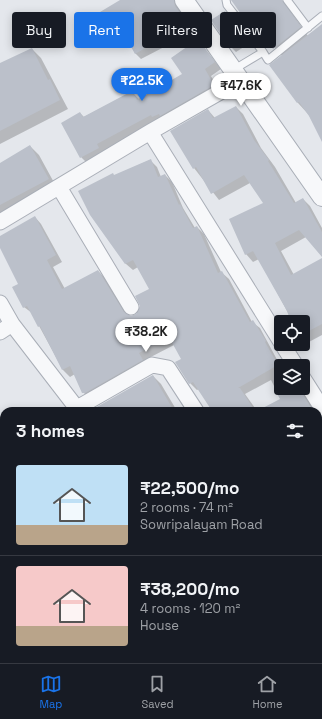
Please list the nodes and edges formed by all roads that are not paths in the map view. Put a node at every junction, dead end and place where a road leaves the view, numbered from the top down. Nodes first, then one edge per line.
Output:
1 (184, 0) edge
2 (226, 0) edge
3 (287, 0) edge
4 (322, 16) edge
5 (308, 28) junction
6 (262, 52) junction
7 (237, 75) junction
8 (150, 132) junction
9 (59, 187) junction
10 (322, 197) edge
11 (0, 222) edge
12 (0, 303) edge
13 (131, 307) dead end
14 (6, 328) edge
15 (274, 330) edge
16 (310, 389) edge
17 (76, 407) edge
18 (81, 407) edge
19 (193, 407) edge
20 (321, 407) edge

1 - 7 street
2 - 6 lane
3 - 5 lane
4 - 5 lane
5 - 6 lane
6 - 7 lane
7 - 8 street
7 - 10 street
8 - 9 street
8 - 15 street
9 - 11 street
9 - 13 street
12 - 14 street
14 - 17 street
16 - 20 street
18 - 19 street

